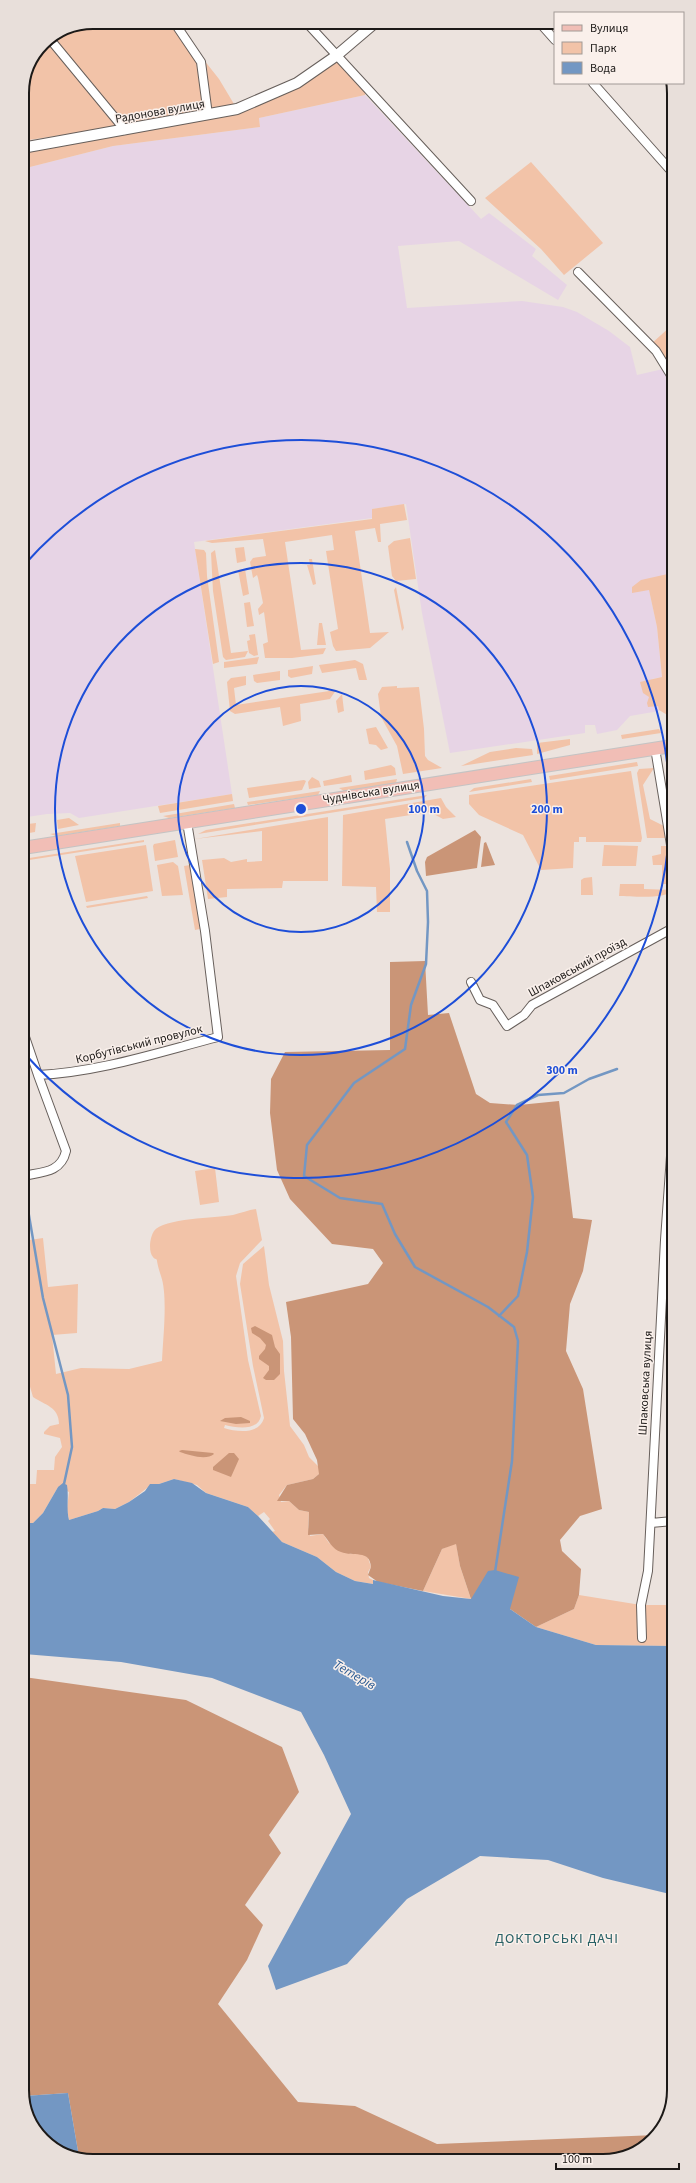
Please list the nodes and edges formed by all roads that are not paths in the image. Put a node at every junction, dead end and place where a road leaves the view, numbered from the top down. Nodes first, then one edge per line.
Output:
1 (179, 29) edge
2 (312, 29) edge
3 (368, 29) edge
4 (545, 29) edge
5 (554, 39) edge
6 (53, 43) edge
7 (336, 56) junction
8 (594, 84) edge
9 (208, 116) junction
10 (125, 130) junction
11 (29, 147) edge
12 (667, 166) edge
13 (471, 201) dead end
14 (578, 272) dead end
15 (667, 369) edge
16 (667, 748) edge
17 (656, 751) junction
18 (667, 752) edge
19 (667, 820) edge
20 (187, 825) junction
21 (29, 847) edge
22 (29, 852) edge
23 (667, 931) edge
24 (471, 982) dead end
25 (29, 1049) edge
26 (38, 1075) junction
27 (29, 1175) edge
28 (667, 1252) edge
29 (667, 1522) edge
30 (651, 1523) junction
31 (642, 1638) dead end

1 - 9 street
2 - 7 street
3 - 7 street, Радонова вулиця
4 - 5 street
6 - 10 street
7 - 9 street, Радонова вулиця
7 - 13 street
8 - 12 street
9 - 10 street, Радонова вулиця
10 - 11 street, Радонова вулиця
14 - 15 street
16 - 17 main road, Чуднівська вулиця
17 - 18 main road, Чуднівська вулиця
17 - 19 street
17 - 20 main road, Чуднівська вулиця
20 - 21 main road, Чуднівська вулиця
20 - 22 main road, Чуднівська вулиця
20 - 26 street, Корбутівський провулок
23 - 24 street, Шпаковський проїзд
25 - 26 street
26 - 27 street
28 - 30 street, Шпаковська вулиця
29 - 30 street
30 - 31 street, Шпаковська вулиця

